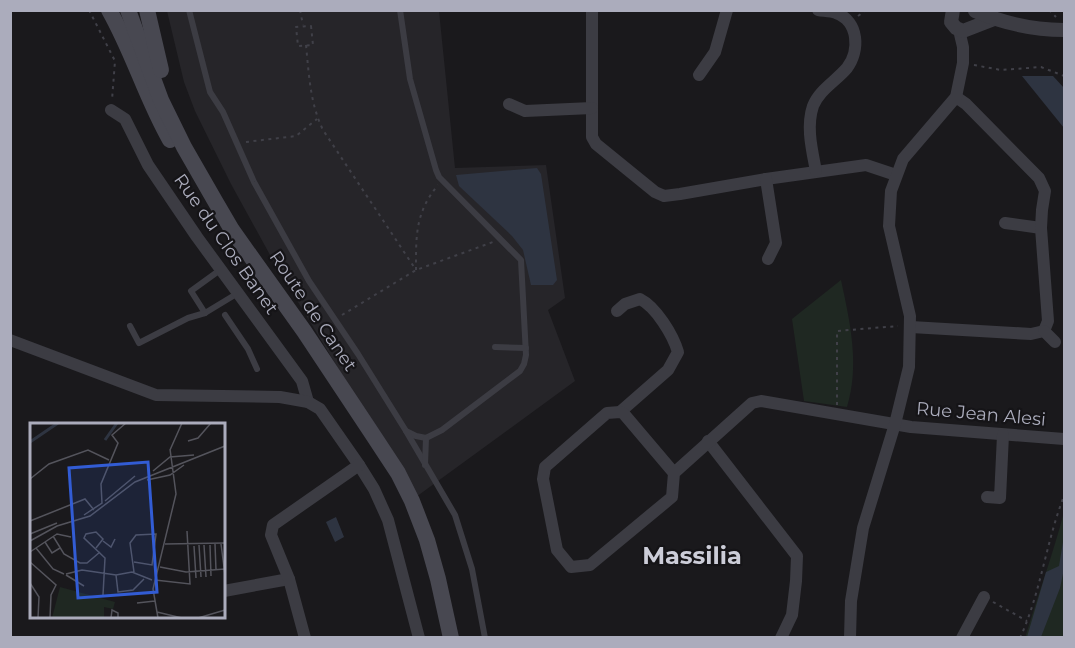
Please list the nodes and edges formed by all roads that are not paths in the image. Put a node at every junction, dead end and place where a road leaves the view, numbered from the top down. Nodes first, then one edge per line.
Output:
1 (109, 10) edge
2 (122, 10) edge
3 (128, 10) edge
4 (147, 10) edge
5 (189, 10) edge
6 (400, 10) edge
7 (592, 10) edge
8 (727, 10) edge
9 (818, 10) edge
10 (975, 11) edge
11 (949, 13) edge
12 (994, 19) junction
13 (968, 28) junction
14 (1065, 30) edge
15 (699, 75) dead end
16 (956, 97) junction
17 (509, 104) dead end
18 (592, 108) junction
19 (111, 110) road end
20 (816, 171) junction
21 (896, 175) junction
22 (197, 178) junction
23 (766, 179) junction
24 (1005, 223) dead end
25 (1041, 228) junction
26 (768, 259) dead end
27 (221, 269) junction
28 (238, 293) junction
29 (616, 311) dead end
30 (205, 313) junction
31 (225, 315) dead end
32 (910, 321) junction
33 (130, 326) dead end
34 (1044, 331) junction
35 (10, 340) edge
36 (1055, 342) dead end
37 (495, 347) dead end
38 (526, 348) junction
39 (257, 369) dead end
40 (308, 402) junction
41 (620, 412) junction
42 (895, 424) junction
43 (406, 431) junction
44 (1003, 435) junction
45 (426, 438) junction
46 (1065, 439) edge
47 (708, 441) junction
48 (359, 465) junction
49 (425, 465) junction
50 (674, 473) junction
51 (987, 498) dead end
52 (289, 579) junction
53 (225, 591) edge
54 (984, 597) road end
55 (305, 638) edge
56 (419, 638) edge
57 (443, 638) edge
58 (451, 638) edge
59 (485, 638) edge
60 (781, 638) edge
61 (850, 638) edge
62 (962, 638) edge

1 - 22 main road
2 - 22 main road, Route de Canet
3 - 22 main road, Route de Canet
4 - 22 main road
5 - 43 lane
6 - 38 lane
7 - 18 street
8 - 15 street
9 - 20 street
10 - 12 street
10 - 13 street
11 - 13 street
12 - 13 street
12 - 14 street
13 - 16 street
16 - 21 street
16 - 25 street
17 - 18 street
18 - 23 street
19 - 27 street, Rue du Clos Banet
20 - 21 street
20 - 23 street
21 - 32 street
22 - 57 main road, Route de Canet
22 - 58 main road, Route de Canet
23 - 26 street
24 - 25 street
25 - 34 street
27 - 28 street, Rue du Clos Banet
27 - 30 lane
28 - 30 lane
28 - 40 street, Rue du Clos Banet
29 - 41 street
30 - 33 lane
31 - 39 lane
32 - 34 street
32 - 42 street
34 - 36 street
35 - 40 street
37 - 38 lane
38 - 45 lane
40 - 48 street
41 - 50 street
41 - 50 street
42 - 44 street, Rue Jean Alesi
42 - 47 street, Rue Jean Alesi
42 - 61 street
43 - 45 lane
43 - 49 lane
44 - 46 street, Rue Jean Alesi
44 - 51 street
45 - 49 lane
47 - 50 street, Rue Jean Alesi
47 - 60 street
48 - 52 street
48 - 56 street
49 - 59 lane
52 - 53 street
52 - 55 street
54 - 62 street

